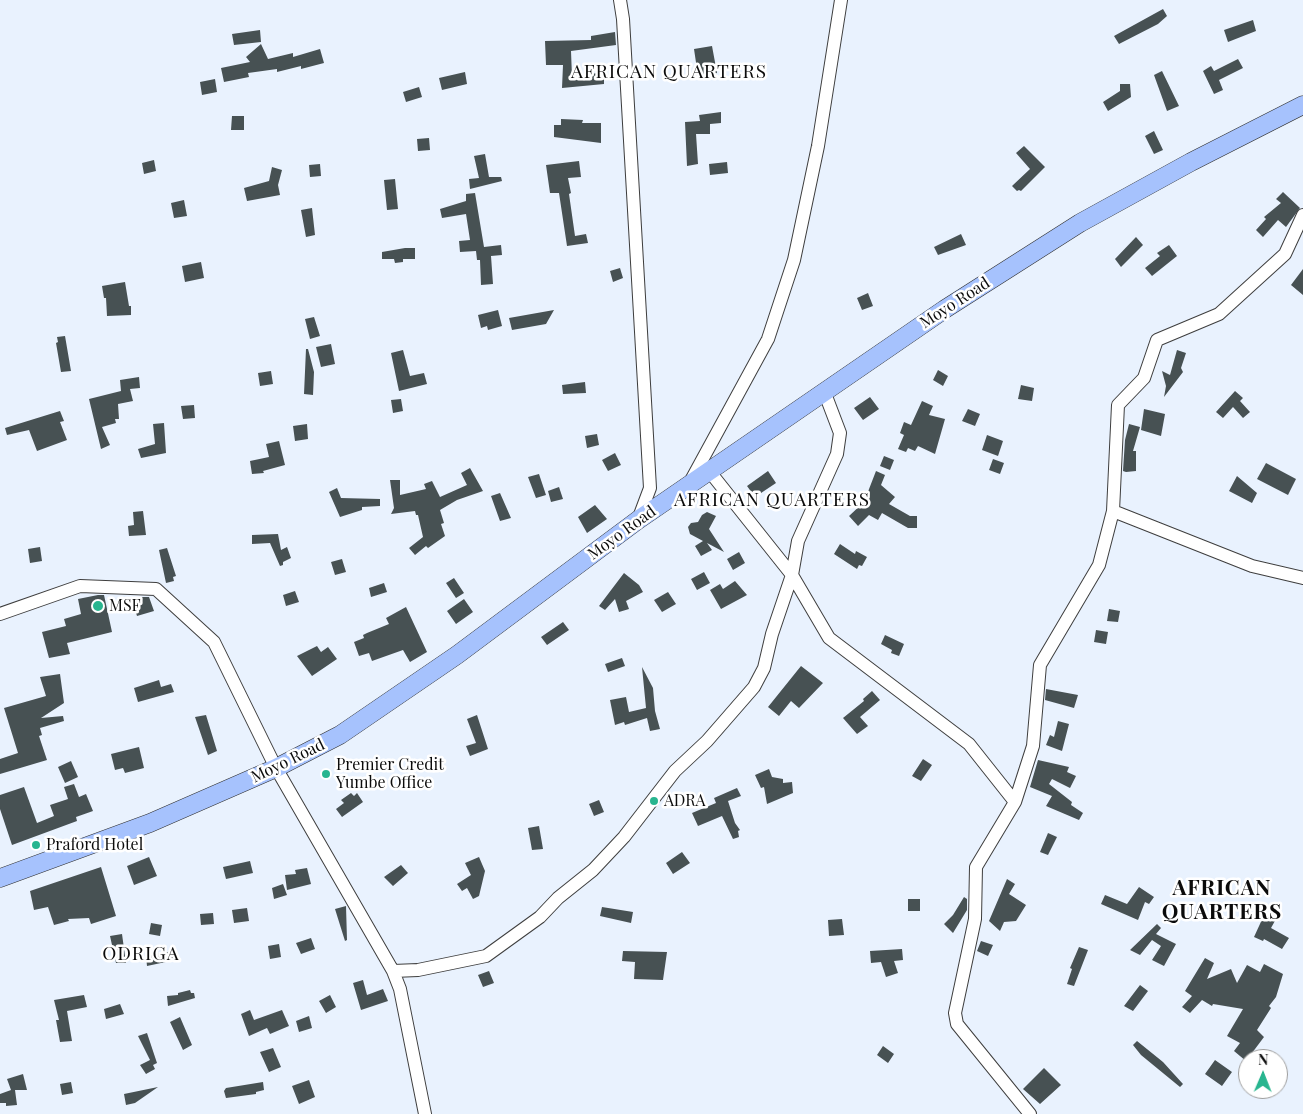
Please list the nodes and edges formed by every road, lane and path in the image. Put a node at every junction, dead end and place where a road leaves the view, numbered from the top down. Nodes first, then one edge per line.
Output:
1 (620, 0) edge
2 (842, 0) edge
3 (1303, 105) edge
4 (1303, 215) edge
5 (824, 391) junction
6 (710, 472) junction
7 (686, 488) junction
8 (1113, 511) junction
9 (638, 520) junction
10 (792, 576) junction
11 (1303, 578) edge
12 (0, 614) edge
13 (276, 768) junction
14 (1015, 802) junction
15 (0, 878) edge
16 (418, 970) junction
17 (393, 971) junction
18 (400, 989) junction
19 (425, 1114) edge
20 (1030, 1114) edge

1 - 9 street
2 - 7 street
3 - 5 main road, Moyo Road
4 - 8 street
5 - 6 main road, Moyo Road
5 - 10 street
6 - 7 main road, Moyo Road
6 - 10 street
7 - 9 main road, Moyo Road
8 - 11 street
8 - 14 street
9 - 13 main road, Moyo Road
10 - 14 street
10 - 16 street
12 - 13 street
13 - 15 main road, Moyo Road
13 - 17 street
14 - 20 street
16 - 17 street
16 - 18 street
17 - 18 street
18 - 19 street

